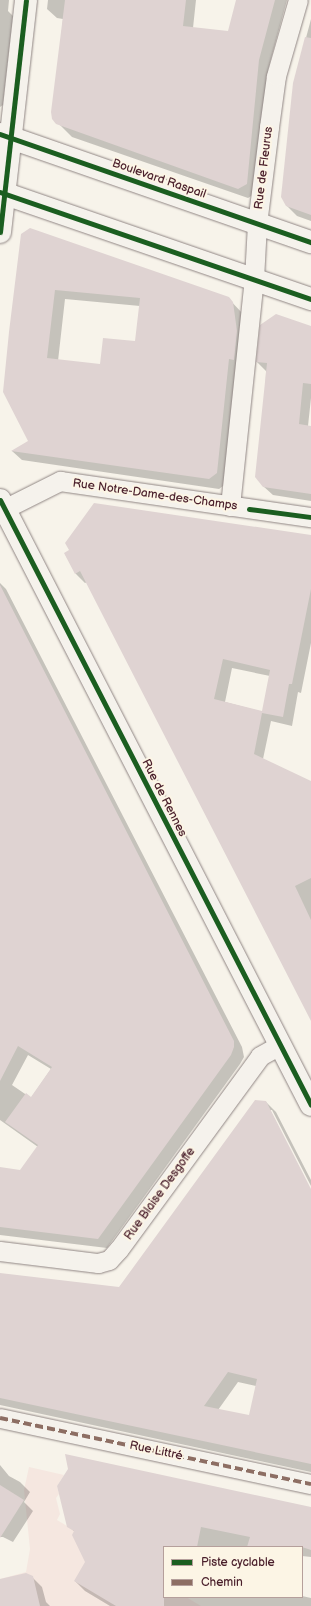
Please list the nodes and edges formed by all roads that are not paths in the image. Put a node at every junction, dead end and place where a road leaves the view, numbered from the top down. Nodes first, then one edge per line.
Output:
1 (26, 0) edge
2 (298, 0) edge
3 (5, 136) edge
4 (2, 193) edge
5 (257, 224) junction
6 (0, 232) edge
7 (311, 242) edge
8 (254, 279) junction
9 (311, 298) edge
10 (230, 506) junction
11 (1, 507) edge
12 (311, 517) edge
13 (280, 1045) junction
14 (311, 1105) edge
15 (0, 1251) edge
16 (0, 1418) edge
17 (311, 1484) edge

1 - 3 main road
2 - 5 street, Rue de Fleurus
3 - 4 main road
3 - 5 main road, Boulevard Raspail
4 - 6 main road
4 - 8 main road
5 - 7 main road, Boulevard Raspail
5 - 8 street, Rue de Fleurus
8 - 9 main road
8 - 10 street, Rue de Fleurus
10 - 11 street, Rue Notre-Dame-des-Champs
10 - 12 street, Rue Notre-Dame-des-Champs
11 - 13 main road, Rue de Rennes
13 - 14 main road, Rue de Rennes
13 - 15 street, Rue Blaise Desgoffe
16 - 17 street, Rue Littré

